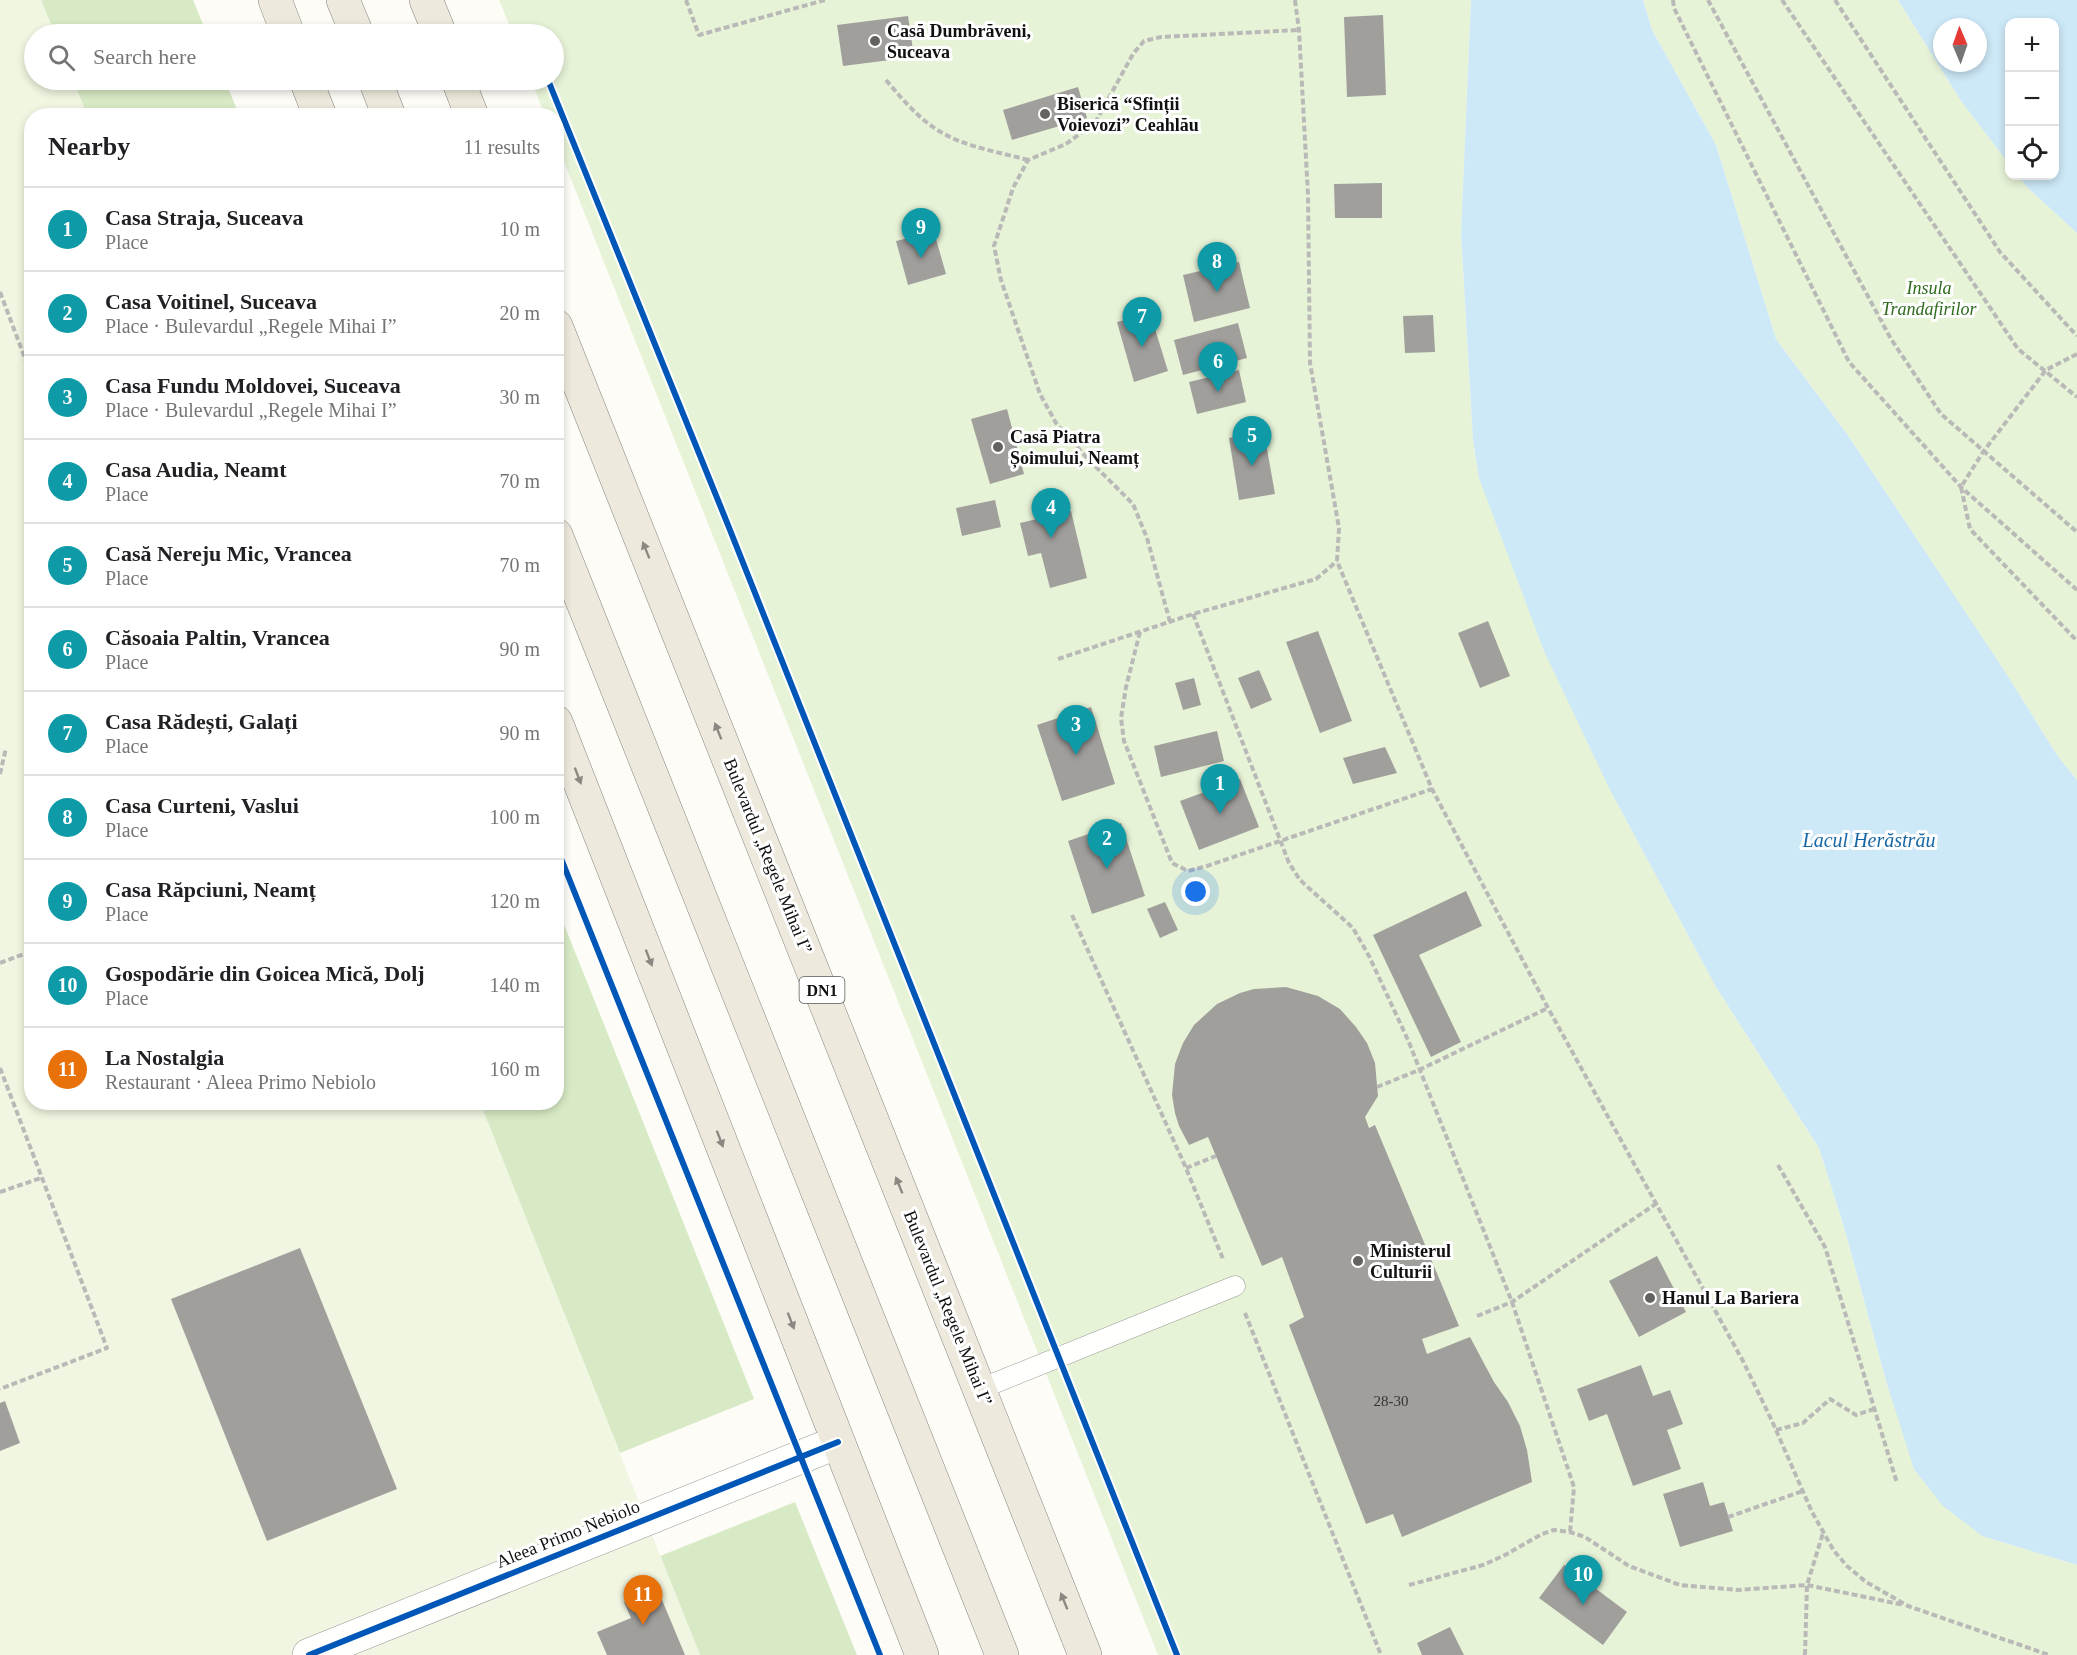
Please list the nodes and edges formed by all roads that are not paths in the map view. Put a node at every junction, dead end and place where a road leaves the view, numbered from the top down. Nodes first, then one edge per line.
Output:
1 (275, 0) edge
2 (343, 0) edge
3 (426, 0) edge
4 (284, 24) edge
5 (353, 24) edge
6 (436, 24) edge
7 (310, 90) edge
8 (379, 90) edge
9 (462, 90) edge
10 (317, 108) edge
11 (386, 108) edge
12 (469, 108) edge
13 (564, 346) edge
14 (564, 555) edge
15 (564, 742) edge
16 (1235, 1286) dead end
17 (980, 1389) junction
18 (838, 1442) junction
19 (309, 1655) edge
20 (922, 1655) edge
21 (1002, 1655) edge
22 (1085, 1655) edge

1 - 4 main road
2 - 5 main road
3 - 6 main road
7 - 10 main road
8 - 11 main road
9 - 12 main road
17 -> 13 main road, Bulevardul „Regele Mihai I” / DN1
14 - 21 main road
15 -> 18 main road
16 - 17 lane
22 -> 17 main road, Bulevardul „Regele Mihai I” / DN1
18 - 19 street, Aleea Primo Nebiolo
18 - 20 main road

